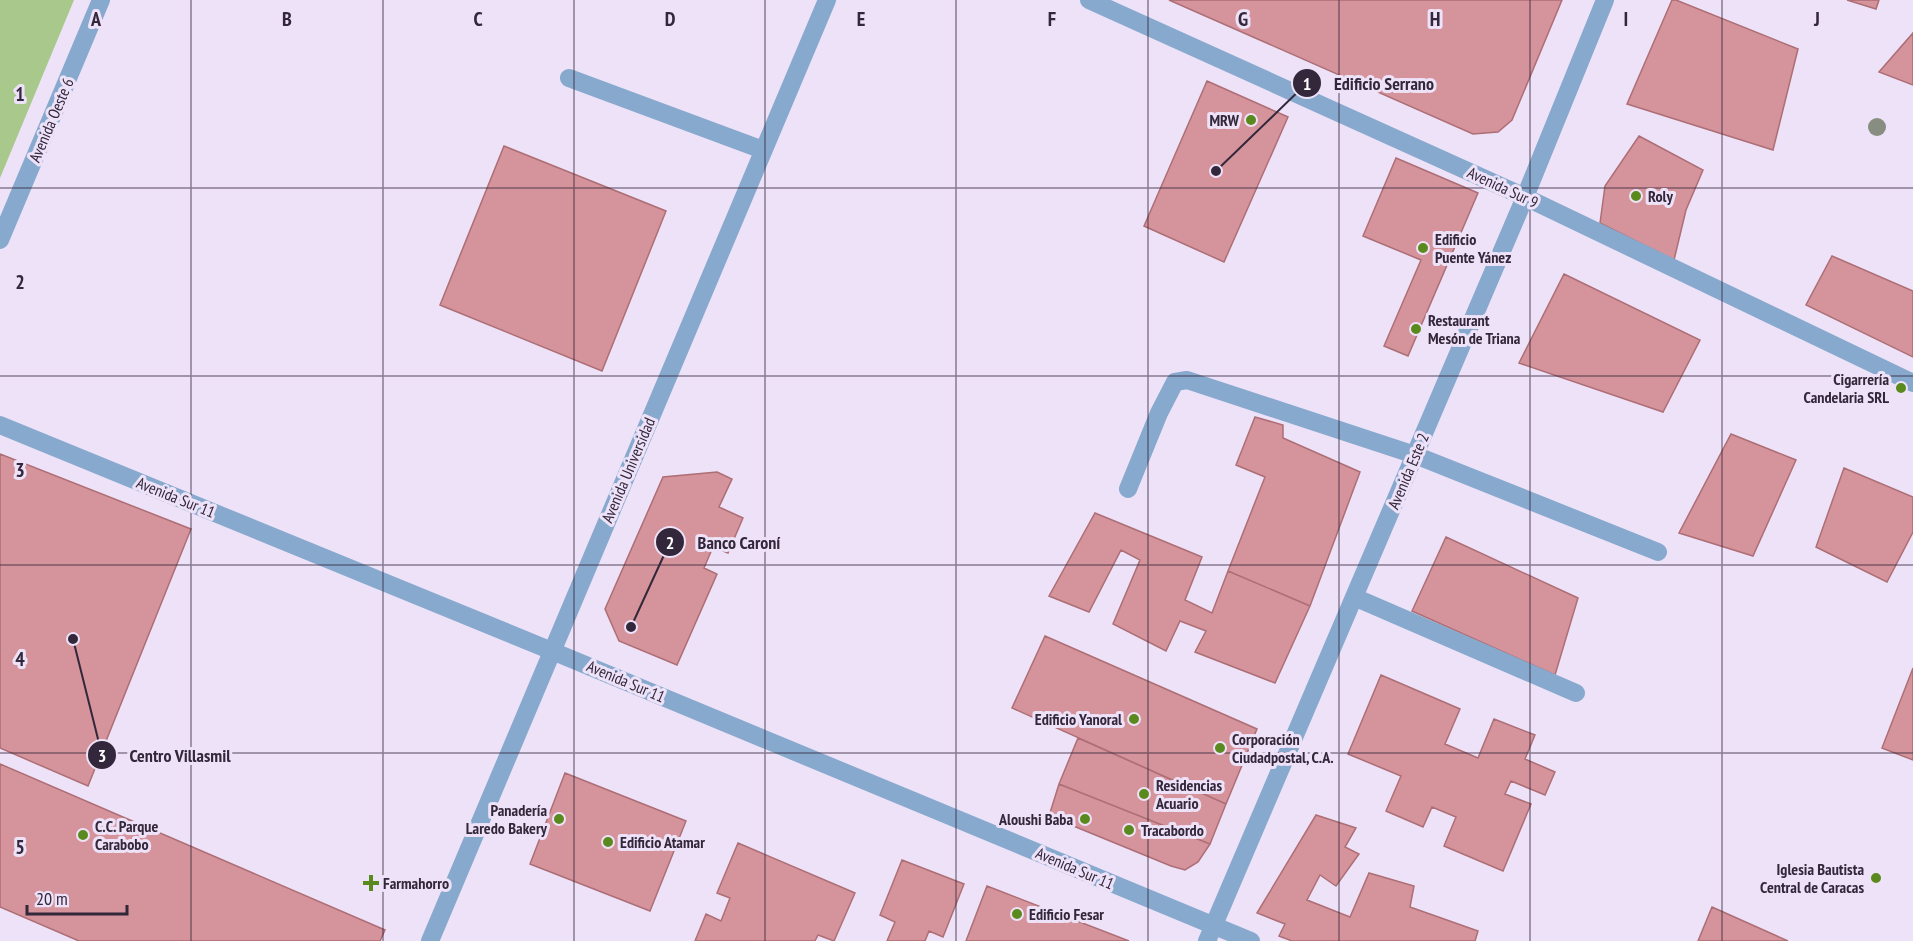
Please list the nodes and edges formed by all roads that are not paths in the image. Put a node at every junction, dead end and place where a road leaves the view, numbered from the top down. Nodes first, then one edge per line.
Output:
1 (101, 0) edge
2 (827, 0) edge
3 (1089, 0) edge
4 (1605, 0) edge
5 (569, 78) dead end
6 (764, 150) junction
7 (1525, 196) junction
8 (0, 240) edge
9 (1913, 383) edge
10 (0, 425) edge
11 (1414, 455) junction
12 (1128, 489) dead end
13 (1658, 552) dead end
14 (1354, 597) junction
15 (552, 651) junction
16 (1576, 693) dead end
17 (1210, 933) edge
18 (430, 941) edge
19 (1251, 941) edge

1 - 8 street, Avenida Oeste 6
2 - 6 street, Avenida Universidad
3 - 7 street, Avenida Sur 9
4 - 7 street, Avenida Este 2
5 - 6 street
6 - 15 street, Avenida Universidad
7 - 9 street, Avenida Sur 9
7 - 11 street, Avenida Este 2
10 - 15 street, Avenida Sur 11
11 - 12 street
11 - 13 street
11 - 14 street, Avenida Este 2
14 - 16 street
14 - 17 street, Avenida Este 2
15 - 17 street, Avenida Sur 11
15 - 18 street, Avenida Universidad
17 - 19 street, Avenida Sur 11

